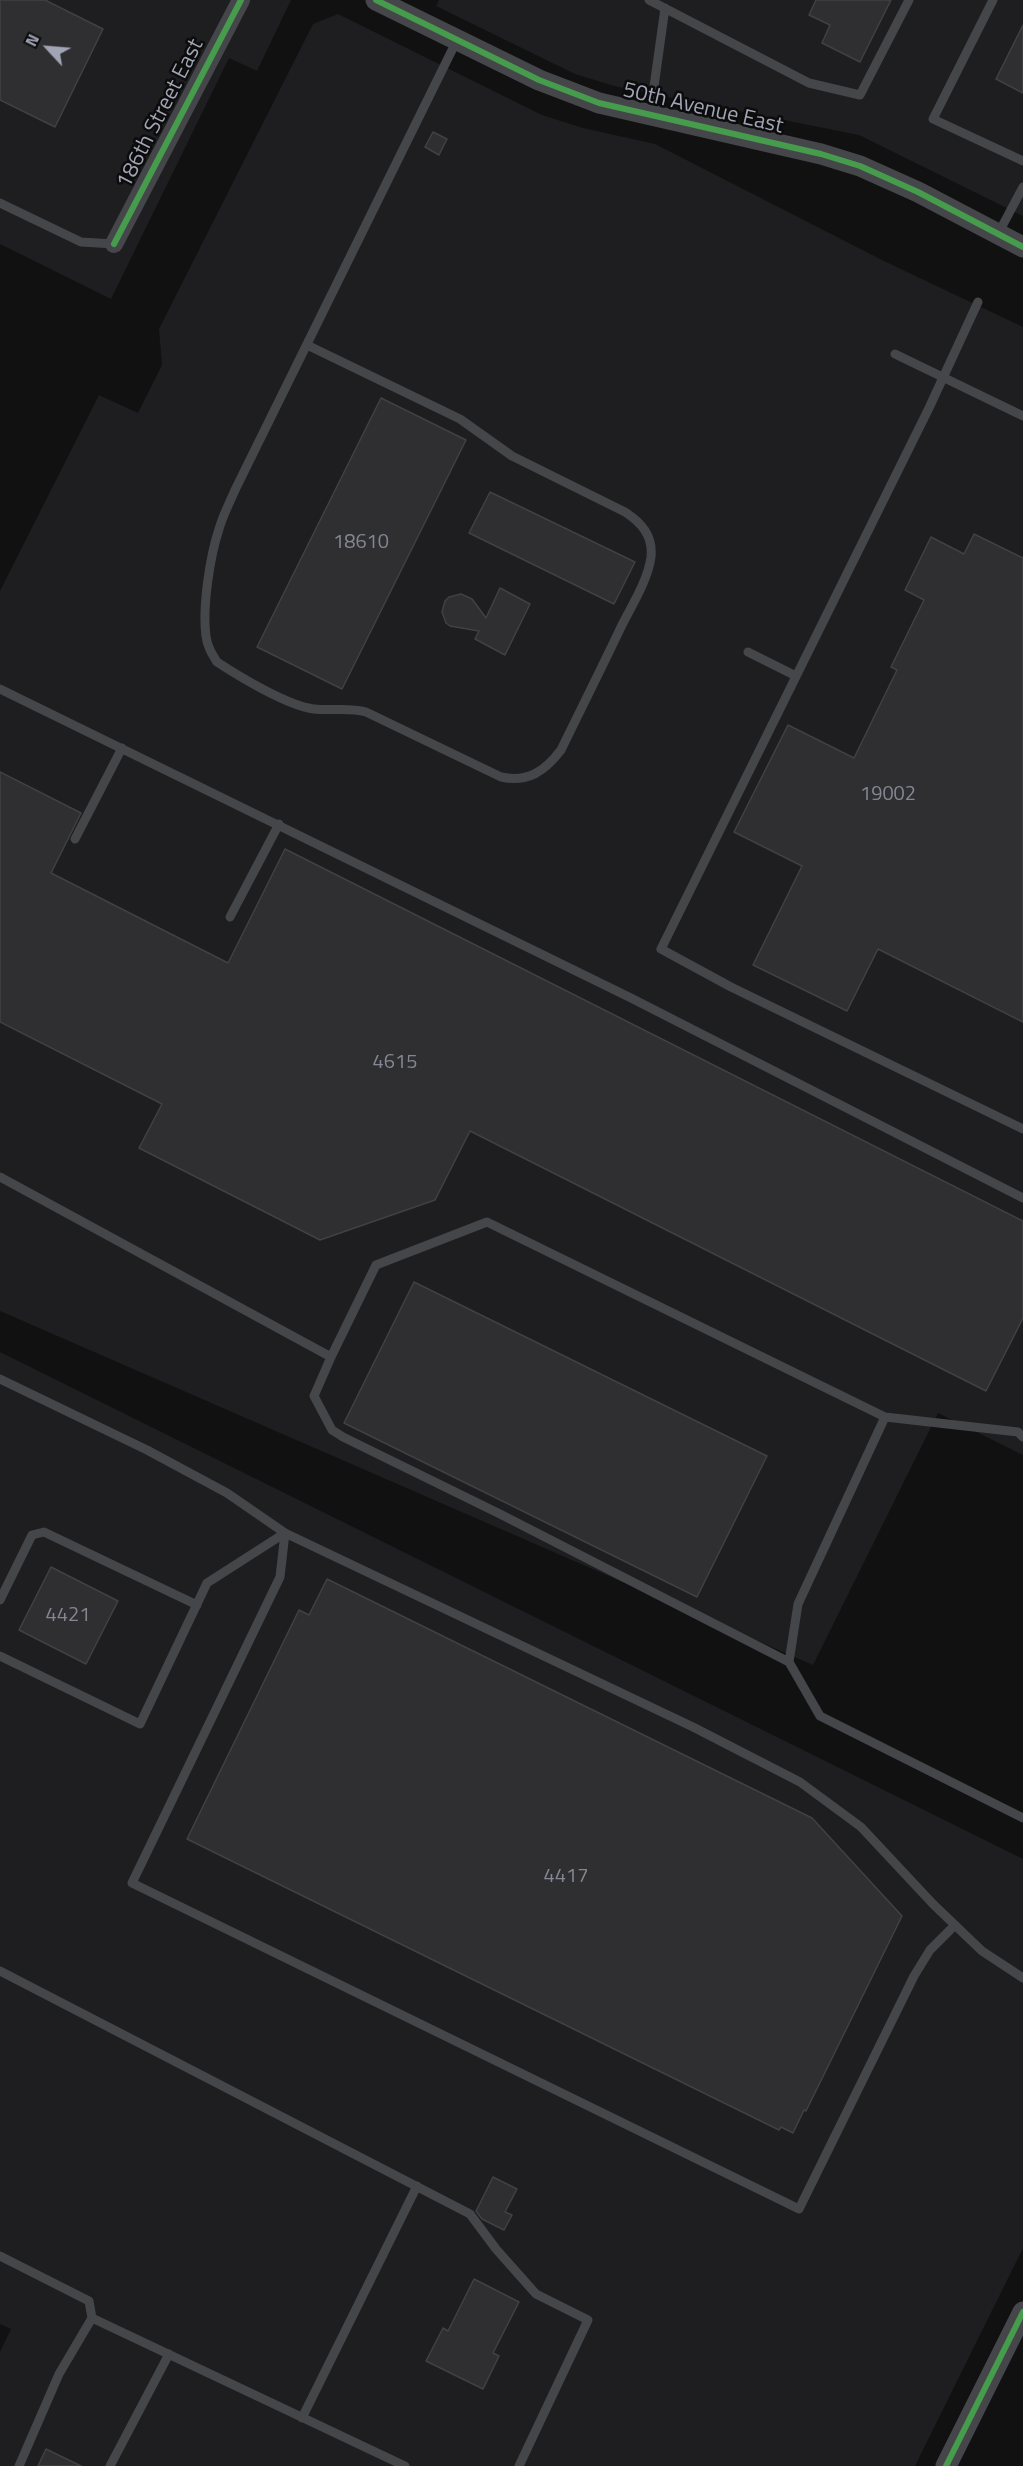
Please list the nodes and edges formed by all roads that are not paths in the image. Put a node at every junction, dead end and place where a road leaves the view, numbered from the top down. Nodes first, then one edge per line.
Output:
1 (241, 0) edge
2 (376, 0) edge
3 (649, 0) edge
4 (909, 0) edge
5 (993, 0) edge
6 (665, 8) junction
7 (457, 40) junction
8 (650, 116) junction
9 (1023, 161) edge
10 (1023, 187) edge
11 (0, 203) edge
12 (998, 234) junction
13 (114, 244) joint
14 (1023, 247) edge
15 (978, 302) dead end
16 (307, 345) junction
17 (895, 354) dead end
18 (943, 376) junction
19 (1023, 416) edge
20 (748, 652) dead end
21 (796, 676) junction
22 (0, 689) edge
23 (122, 748) junction
24 (279, 824) junction
25 (75, 839) dead end
26 (230, 917) dead end
27 (1023, 1129) edge
28 (0, 1177) edge
29 (1023, 1198) edge
30 (331, 1357) junction
31 (0, 1380) edge
32 (885, 1417) junction
33 (1022, 1431) edge
34 (285, 1533) junction
35 (0, 1600) edge
36 (197, 1605) junction
37 (0, 1656) edge
38 (789, 1662) junction
39 (1023, 1818) edge
40 (955, 1925) junction
41 (0, 1971) edge
42 (1023, 1978) edge
43 (417, 2186) junction
44 (0, 2256) edge
45 (1023, 2312) edge
46 (92, 2318) junction
47 (169, 2354) junction
48 (302, 2418) junction
49 (19, 2466) edge
50 (110, 2466) edge
51 (405, 2466) edge
52 (519, 2466) edge
53 (946, 2466) edge

1 - 13 street, 186th Street East
2 - 7 street, 50th Avenue East
3 - 6 lane
4 - 6 lane
5 - 9 lane
6 - 8 lane
7 - 8 street, 50th Avenue East
7 - 16 lane
8 - 12 street, 50th Avenue East
10 - 12 lane
11 - 13 lane
12 - 14 street, 50th Avenue East
15 - 18 lane
16 - 16 lane
17 - 18 lane
18 - 19 lane
18 - 21 lane
20 - 21 lane
21 - 27 lane
22 - 23 lane
23 - 24 lane
23 - 25 lane
24 - 26 lane
24 - 29 lane
28 - 30 lane
30 - 32 lane
30 - 38 lane
31 - 34 lane
32 - 33 lane
32 - 38 lane
34 - 36 lane
34 - 40 lane
34 - 40 lane
35 - 36 lane
36 - 37 lane
38 - 39 lane
40 - 42 lane
41 - 43 lane
43 - 48 lane
43 - 52 lane
44 - 46 lane
45 - 53 street
46 - 47 lane
46 - 49 lane
47 - 48 lane
47 - 50 lane
48 - 51 lane

